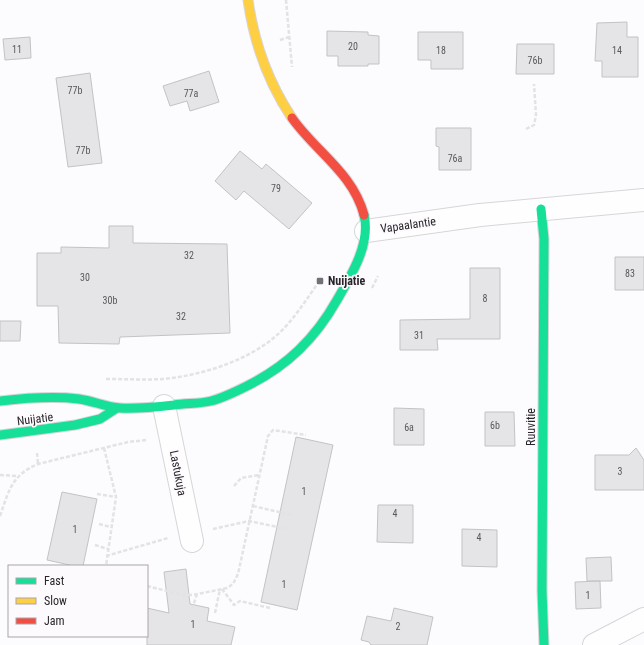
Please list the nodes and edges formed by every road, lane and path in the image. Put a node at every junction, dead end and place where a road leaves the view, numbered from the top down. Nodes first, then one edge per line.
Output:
1 (248, 0) edge
2 (286, 0) edge
3 (293, 74) dead end
4 (534, 84) dead end
5 (526, 129) dead end
6 (644, 200) edge
7 (541, 209) junction
8 (366, 232) junction
9 (320, 281) dead end
10 (104, 379) dead end
11 (0, 401) edge
12 (164, 406) junction
13 (117, 408) junction
14 (0, 435) edge
15 (306, 435) dead end
16 (104, 448) dead end
17 (0, 474) edge
18 (259, 475) junction
19 (234, 486) dead end
20 (97, 494) dead end
21 (116, 497) junction
22 (253, 506) junction
23 (292, 515) dead end
24 (0, 516) edge
25 (249, 521) junction
26 (99, 524) dead end
27 (111, 527) junction
28 (287, 529) dead end
29 (191, 535) junction
30 (95, 545) dead end
31 (108, 549) junction
32 (106, 556) junction
33 (106, 565) edge
34 (148, 586) edge
35 (221, 589) junction
36 (197, 594) junction
37 (270, 608) dead end
38 (192, 609) dead end
39 (215, 613) dead end
40 (644, 619) edge
41 (544, 645) edge
42 (594, 645) edge

1 - 8 street, Vapaalantie
2 - 3 path
4 - 5 path
6 - 7 street, Vapaalantie
7 - 8 street, Vapaalantie
7 - 41 street, Ruuvitie
8 - 12 street, Nuijatie
9 - 10 path
11 - 13 street, Nuijatie
12 - 13 street, Nuijatie
12 - 29 street, Lastukuja
13 - 14 street, Nuijatie
15 - 18 path
16 - 21 path
17 - 24 path
18 - 19 path
18 - 22 path
20 - 21 path
21 - 27 path
22 - 23 path
22 - 25 path
25 - 28 path
25 - 29 path
25 - 35 path
26 - 27 path
27 - 31 path
29 - 32 path
30 - 31 path
31 - 32 path
32 - 33 path
34 - 36 path
35 - 36 path
35 - 37 path
35 - 39 path
36 - 38 path
40 - 42 street

